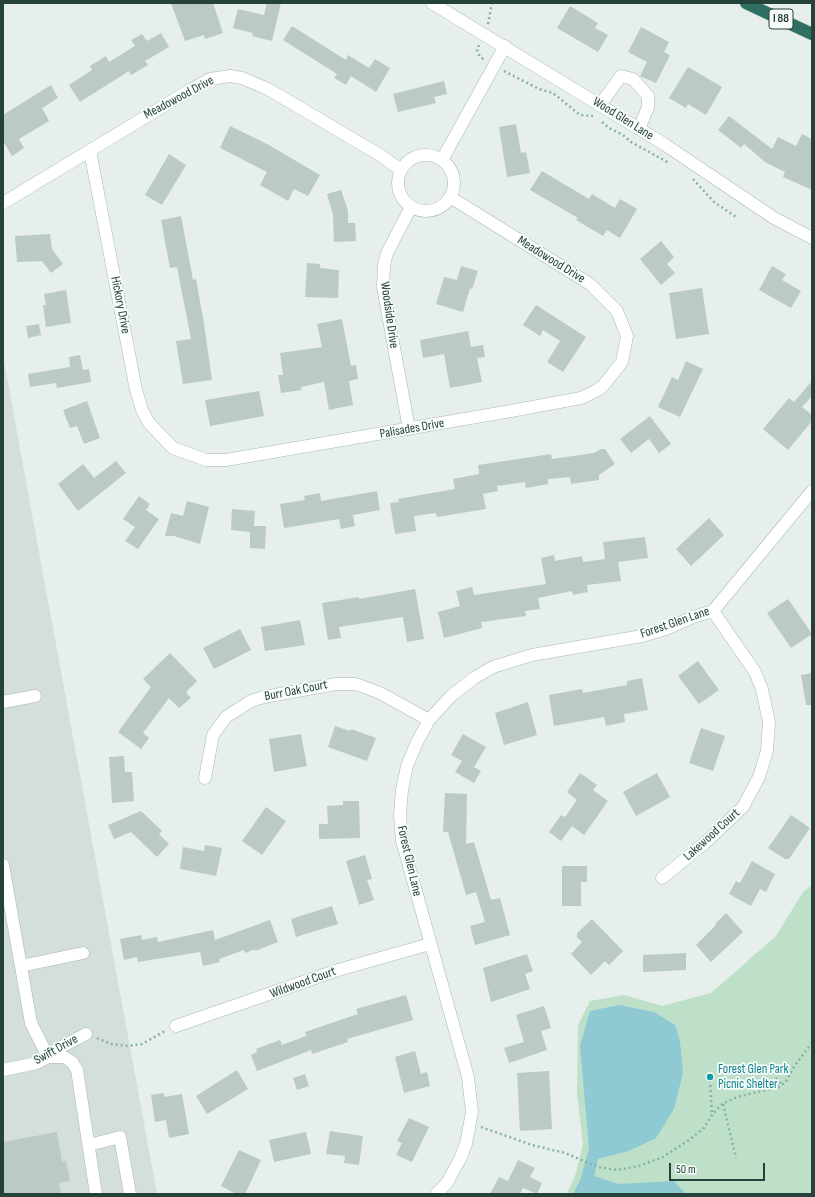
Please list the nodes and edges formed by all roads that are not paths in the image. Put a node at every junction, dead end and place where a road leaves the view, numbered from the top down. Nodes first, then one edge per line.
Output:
1 (432, 3) edge
2 (746, 3) edge
3 (812, 34) edge
4 (505, 46) junction
5 (600, 105) junction
6 (639, 129) junction
7 (90, 152) junction
8 (442, 160) junction
9 (401, 170) junction
10 (450, 197) junction
11 (3, 203) edge
12 (411, 207) junction
13 (812, 238) edge
14 (625, 345) joint
15 (410, 429) junction
16 (173, 448) joint
17 (812, 491) edge
18 (714, 611) junction
19 (36, 696) dead end
20 (3, 702) edge
21 (429, 720) junction
22 (205, 778) dead end
23 (3, 865) edge
24 (662, 878) dead end
25 (430, 944) junction
26 (83, 953) dead end
27 (21, 966) junction
28 (176, 1026) road end
29 (86, 1034) road end
30 (48, 1057) junction
31 (3, 1070) edge
32 (88, 1145) junction
33 (96, 1194) edge
34 (130, 1194) edge
35 (436, 1194) edge

1 - 4 street, Wood Glen Lane
2 - 3 highway, I 88
4 - 5 street, Wood Glen Lane
4 - 8 street
5 - 6 street, Wood Glen Lane
5 - 6 street
6 - 13 street, Wood Glen Lane
7 - 9 street, Meadowood Drive
7 - 11 street, Meadowood Drive
7 - 16 street, Hickory Drive
8 - 9 street
8 - 10 street
9 - 12 street
10 - 12 street
10 - 14 street, Meadowood Drive
12 - 15 street, Woodside Drive
14 - 15 street, Palisades Drive
15 - 16 street, Palisades Drive
17 - 18 street, Forest Glen Lane
18 - 21 street, Forest Glen Lane
18 - 24 street, Lakewood Court
19 - 20 street
21 - 22 street, Burr Oak Court
21 - 25 street, Forest Glen Lane
23 - 27 street
25 - 28 street, Wildwood Court
25 - 35 street, Forest Glen Lane
26 - 27 street
27 - 30 street
29 - 30 street, Swift Drive
30 - 31 street, Swift Drive
30 - 32 street
32 - 33 street
32 - 34 street

